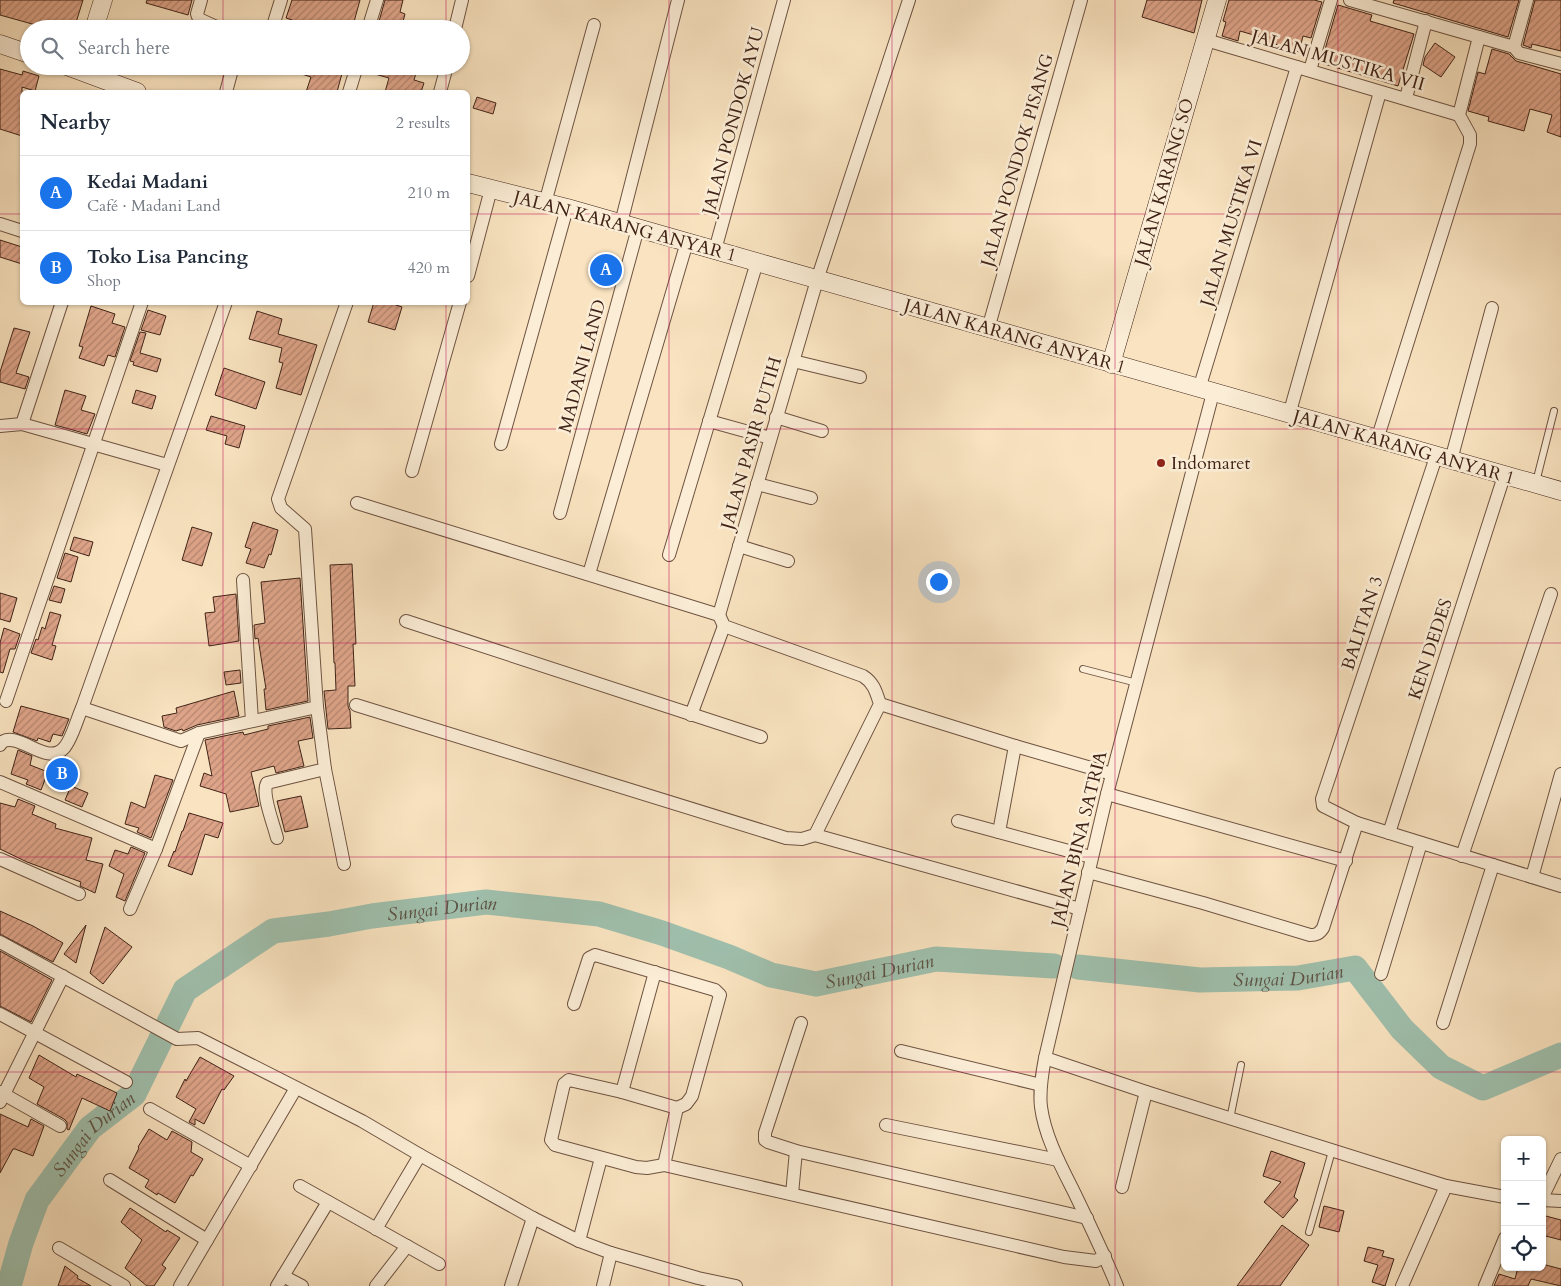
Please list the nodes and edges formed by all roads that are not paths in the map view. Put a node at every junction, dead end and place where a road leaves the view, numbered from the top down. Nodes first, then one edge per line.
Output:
1 (103, 0) edge
2 (200, 0) edge
3 (281, 0) edge
4 (376, 0) edge
5 (462, 0) edge
6 (678, 0) edge
7 (784, 0) edge
8 (909, 0) edge
9 (1081, 0) edge
10 (1217, 0) edge
11 (1331, 0) edge
12 (1350, 0) edge
13 (1527, 0) edge
14 (97, 20) edge
15 (202, 20) edge
16 (275, 20) edge
17 (370, 20) edge
18 (458, 20) edge
19 (1426, 21) junction
20 (594, 25) dead end
21 (1479, 37) junction
22 (1206, 40) junction
23 (0, 44) edge
24 (1514, 47) junction
25 (20, 51) edge
26 (1561, 64) edge
27 (1297, 67) junction
28 (1310, 70) junction
29 (93, 75) edge
30 (231, 75) edge
31 (355, 75) edge
32 (445, 75) edge
33 (130, 90) edge
34 (227, 90) edge
35 (351, 90) edge
36 (441, 90) edge
37 (1380, 92) junction
38 (1406, 98) junction
39 (1459, 115) junction
40 (470, 184) edge
41 (491, 190) junction
42 (545, 203) junction
43 (568, 208) junction
44 (0, 224) edge
45 (629, 226) junction
46 (20, 230) edge
47 (687, 242) junction
48 (716, 250) junction
49 (757, 262) junction
50 (470, 269) edge
51 (817, 280) junction
52 (61, 305) edge
53 (141, 305) edge
54 (225, 305) edge
55 (346, 305) edge
56 (459, 305) edge
57 (1492, 308) dead end
58 (988, 328) junction
59 (793, 361) junction
60 (1111, 364) junction
61 (860, 377) dead end
62 (1206, 391) junction
63 (1554, 411) dead end
64 (1289, 415) junction
65 (776, 417) junction
66 (709, 421) junction
67 (22, 424) junction
68 (0, 426) edge
69 (822, 432) dead end
70 (770, 438) junction
71 (1377, 440) junction
72 (93, 443) junction
73 (501, 444) dead end
74 (1443, 458) junction
75 (167, 465) junction
76 (412, 471) dead end
77 (1504, 476) junction
78 (757, 484) junction
79 (1535, 484) junction
80 (1561, 491) edge
81 (811, 498) dead end
82 (357, 502) dead end
83 (560, 513) dead end
84 (739, 546) junction
85 (669, 555) dead end
86 (788, 561) dead end
87 (589, 574) junction
88 (243, 580) dead end
89 (1550, 594) dead end
90 (406, 621) dead end
91 (721, 621) junction
92 (1083, 669) dead end
93 (1137, 683) junction
94 (6, 701) dead end
95 (356, 704) dead end
96 (880, 704) junction
97 (317, 707) junction
98 (82, 708) junction
99 (691, 715) junction
100 (252, 721) junction
101 (199, 733) junction
102 (761, 737) dead end
103 (0, 745) edge
104 (1015, 746) junction
105 (326, 769) junction
106 (1112, 774) junction
107 (1561, 774) edge
108 (0, 782) edge
109 (1107, 794) junction
110 (1558, 794) edge
111 (958, 821) dead end
112 (1357, 823) junction
113 (999, 832) junction
114 (1389, 833) junction
115 (815, 835) junction
116 (277, 838) dead end
117 (1421, 843) junction
118 (156, 849) junction
119 (1462, 856) junction
120 (1091, 857) junction
121 (0, 860) edge
122 (1346, 861) junction
123 (344, 864) dead end
124 (1493, 865) junction
125 (1088, 872) junction
126 (1532, 877) junction
127 (1561, 886) edge
128 (79, 894) dead end
129 (130, 909) dead end
130 (1080, 909) junction
131 (0, 942) edge
132 (654, 972) junction
133 (1382, 974) dead end
134 (63, 976) junction
135 (574, 1004) dead end
136 (0, 1014) edge
137 (801, 1023) dead end
138 (1443, 1023) dead end
139 (36, 1033) junction
140 (901, 1051) dead end
141 (1045, 1058) junction
142 (1241, 1065) dead end
143 (126, 1082) dead end
144 (1041, 1085) junction
145 (296, 1088) junction
146 (622, 1092) junction
147 (1146, 1092) junction
148 (1, 1096) edge
149 (677, 1108) junction
150 (150, 1109) dead end
151 (1230, 1119) junction
152 (886, 1125) dead end
153 (60, 1126) dead end
154 (796, 1151) junction
155 (1332, 1151) junction
156 (420, 1155) junction
157 (601, 1158) junction
158 (1561, 1159) edge
159 (1058, 1160) junction
160 (664, 1165) junction
161 (251, 1166) junction
162 (110, 1180) dead end
163 (300, 1186) dead end
164 (1446, 1186) junction
165 (1122, 1187) dead end
166 (1546, 1191) edge
167 (792, 1194) junction
168 (1501, 1196) edge
169 (1546, 1199) edge
170 (1561, 1201) edge
171 (328, 1202) junction
172 (533, 1218) junction
173 (1087, 1218) junction
174 (376, 1228) junction
175 (1310, 1232) dead end
176 (207, 1240) junction
177 (579, 1241) junction
178 (407, 1246) junction
179 (59, 1248) dead end
180 (1501, 1248) edge
181 (611, 1253) junction
182 (1105, 1256) junction
183 (439, 1264) dead end
184 (280, 1281) edge
185 (697, 1282) edge
186 (124, 1286) edge
187 (180, 1286) edge
188 (302, 1286) edge
189 (376, 1286) edge
190 (511, 1286) edge
191 (603, 1286) edge
192 (736, 1286) edge
193 (1117, 1286) edge
194 (1402, 1286) edge
195 (1486, 1286) edge

1 - 14 main road
2 - 15 street
3 - 16 street
4 - 17 street
5 - 18 street
6 - 45 street, MADANI LAND
7 - 48 street, JALAN PONDOK AYU
8 - 51 street, JALAN PASIR PUTIH
9 - 58 street, JALAN PONDOK PISANG
10 - 22 main road, JALAN KARANG SO
11 - 28 street
12 - 19 street
13 - 24 street
19 - 21 street
19 - 38 street
20 - 42 street
21 - 24 street
21 - 39 street
22 - 27 street, JALAN MUSTIKA VII
22 - 60 main road, JALAN KARANG SO
23 - 25 main road
24 - 26 street
27 - 28 street, JALAN MUSTIKA VII
27 - 62 street, JALAN MUSTIKA VI
28 - 37 street, JALAN MUSTIKA VII
29 - 33 main road
30 - 34 street
31 - 35 street
32 - 36 street
37 - 38 street, JALAN MUSTIKA VII
37 - 64 street
38 - 39 street, JALAN MUSTIKA VII
39 - 71 street
40 - 41 main road, JALAN KARANG ANYAR 1
41 - 42 main road, JALAN KARANG ANYAR 1
41 - 50 street
42 - 43 main road, JALAN KARANG ANYAR 1
43 - 45 main road, JALAN KARANG ANYAR 1
43 - 73 street
44 - 46 street
45 - 47 main road, JALAN KARANG ANYAR 1
45 - 83 street, MADANI LAND
47 - 48 main road, JALAN KARANG ANYAR 1
47 - 87 street
48 - 49 main road, JALAN KARANG ANYAR 1
49 - 51 main road, JALAN KARANG ANYAR 1
49 - 66 street
51 - 58 main road, JALAN KARANG ANYAR 1
51 - 59 street, JALAN PASIR PUTIH
52 - 67 street
53 - 72 street
54 - 75 street
55 - 97 street
56 - 76 street
57 - 74 street, BALITAN 3
58 - 60 main road, JALAN KARANG ANYAR 1
59 - 61 street
59 - 65 street, JALAN PASIR PUTIH
60 - 62 main road, JALAN KARANG ANYAR 1
62 - 64 main road, JALAN KARANG ANYAR 1
62 - 93 street, JALAN BINA SATRIA
63 - 79 lane
64 - 71 main road, JALAN KARANG ANYAR 1
65 - 69 street
65 - 70 street, JALAN PASIR PUTIH
66 - 70 street
66 - 85 street
67 - 68 street
67 - 72 street
70 - 78 street, JALAN PASIR PUTIH
71 - 74 main road, JALAN KARANG ANYAR 1
72 - 75 street
72 - 94 street
74 - 77 main road, JALAN KARANG ANYAR 1
74 - 112 street, BALITAN 3
75 - 98 street
77 - 79 main road, JALAN KARANG ANYAR 1
77 - 114 street, KEN DEDES
78 - 81 street
78 - 84 street, JALAN PASIR PUTIH
79 - 80 main road, JALAN KARANG ANYAR 1
82 - 87 street
84 - 86 street
84 - 91 street, JALAN PASIR PUTIH
87 - 91 street
88 - 100 street
89 - 119 street
90 - 99 street
91 - 96 street
91 - 99 street, JALAN PASIR PUTIH
92 - 93 lane
93 - 106 street, JALAN BINA SATRIA
95 - 115 street
96 - 104 street
96 - 115 street
97 - 100 street
97 - 105 street
98 - 101 street
98 - 103 street
99 - 102 street
100 - 101 street
101 - 118 street
104 - 106 street
104 - 113 street
105 - 116 street
105 - 123 street
106 - 109 street, JALAN BINA SATRIA
107 - 110 street
108 - 118 street
109 - 120 street, JALAN BINA SATRIA
109 - 122 street
110 - 126 street
111 - 113 street
112 - 114 street
112 - 122 street
113 - 120 street
114 - 117 street
115 - 130 street
117 - 119 street
117 - 133 street
118 - 129 street
119 - 124 street
120 - 125 street, JALAN BINA SATRIA
121 - 128 street
122 - 125 street
124 - 126 street
124 - 138 street
125 - 130 street, JALAN BINA SATRIA
126 - 127 street
130 - 141 street, JALAN BINA SATRIA
131 - 134 street
132 - 135 street
132 - 146 street
132 - 149 street
134 - 139 street
134 - 145 street
136 - 139 street
137 - 154 street
139 - 143 street
139 - 148 street
140 - 144 street
141 - 144 street, JALAN BINA SATRIA
141 - 147 street
142 - 151 lane
144 - 159 street, JALAN BINA SATRIA
145 - 156 street
145 - 161 street
146 - 149 street
146 - 157 street
147 - 151 street
147 - 165 street
148 - 153 street
149 - 160 street
150 - 161 street
151 - 155 street
152 - 159 street
154 - 167 street
154 - 173 street
155 - 164 street
155 - 175 lane
156 - 172 street
156 - 174 street
157 - 160 street
157 - 177 street
158 - 166 street
159 - 173 street, JALAN BINA SATRIA
160 - 167 street
161 - 176 street
162 - 176 street
163 - 171 street
164 - 168 street
164 - 194 street
167 - 182 street
169 - 170 street
171 - 174 street
171 - 184 street
172 - 177 street
172 - 190 street
173 - 182 street, JALAN BINA SATRIA
174 - 178 street
176 - 187 street
177 - 181 street
178 - 183 street
178 - 189 street
179 - 186 street
180 - 195 street
181 - 185 street
181 - 191 street
182 - 193 street, JALAN BINA SATRIA
184 - 188 street
185 - 192 street

